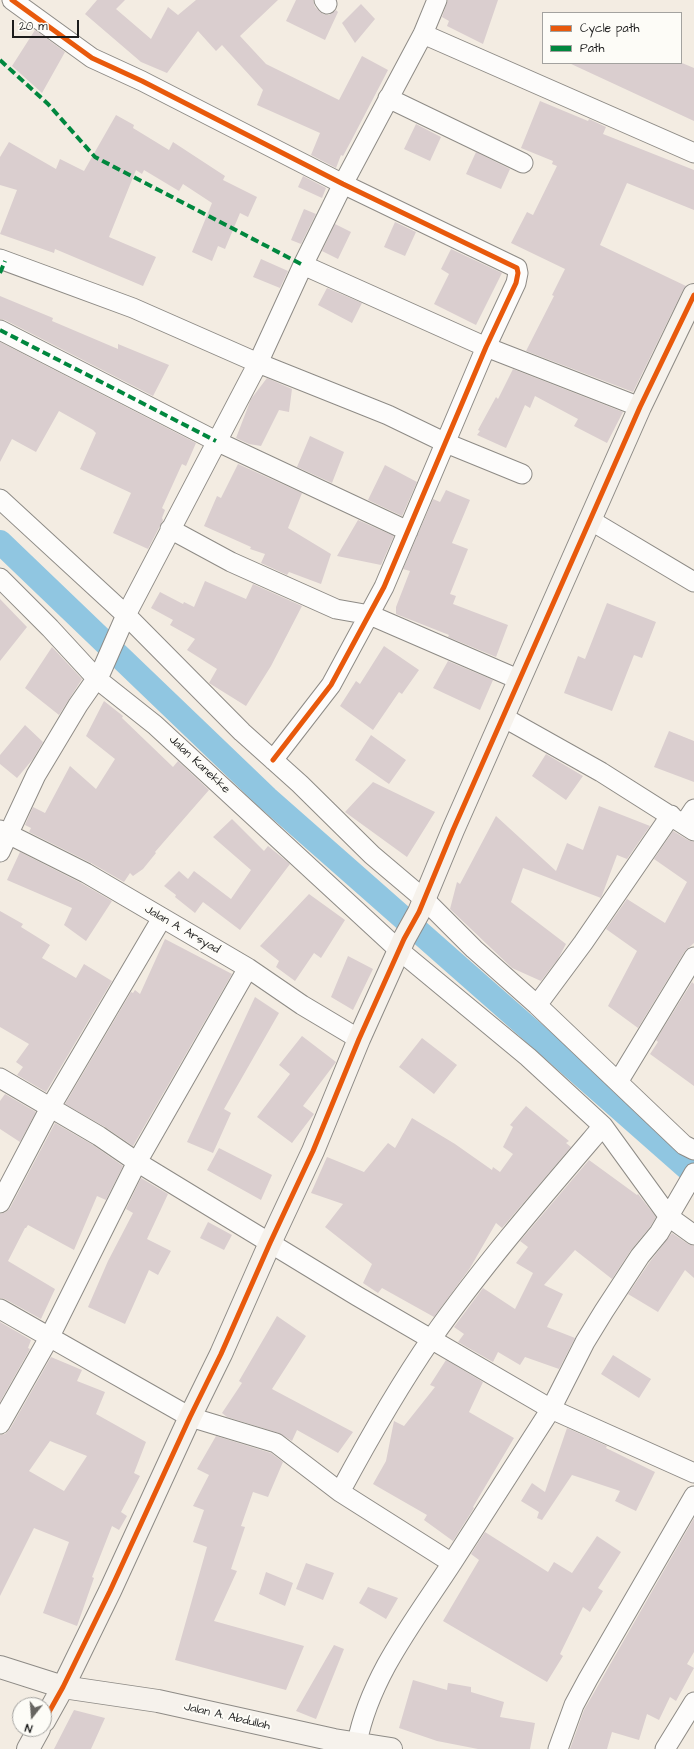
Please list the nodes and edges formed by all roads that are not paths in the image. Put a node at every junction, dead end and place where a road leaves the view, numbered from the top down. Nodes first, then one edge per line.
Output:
1 (12, 0) edge
2 (437, 0) edge
3 (423, 34) junction
4 (388, 98) junction
5 (694, 153) edge
6 (523, 163) dead end
7 (343, 184) junction
8 (2, 264) edge
9 (303, 265) junction
10 (694, 295) edge
11 (0, 330) edge
12 (486, 347) junction
13 (258, 363) junction
14 (640, 407) junction
15 (216, 441) junction
16 (446, 443) junction
17 (522, 474) dead end
18 (0, 500) edge
19 (590, 520) junction
20 (170, 529) junction
21 (408, 531) junction
22 (0, 578) edge
23 (694, 582) edge
24 (370, 615) junction
25 (123, 622) junction
26 (99, 675) junction
27 (520, 680) junction
28 (503, 717) junction
29 (273, 760) junction
30 (686, 820) edge
31 (4, 832) edge
32 (0, 852) edge
33 (421, 905) junction
34 (162, 918) junction
35 (402, 945) junction
36 (694, 958) edge
37 (248, 968) junction
38 (537, 1005) junction
39 (359, 1039) junction
40 (0, 1078) edge
41 (618, 1082) junction
42 (50, 1108) junction
43 (604, 1126) junction
44 (694, 1150) edge
45 (137, 1162) junction
46 (694, 1174) edge
47 (0, 1203) edge
48 (671, 1211) junction
49 (694, 1235) edge
50 (270, 1243) junction
51 (0, 1309) edge
52 (49, 1338) junction
53 (432, 1338) junction
54 (551, 1408) junction
55 (190, 1417) junction
56 (0, 1424) edge
57 (694, 1473) edge
58 (340, 1492) junction
59 (694, 1496) edge
60 (452, 1563) junction
61 (0, 1667) edge
62 (63, 1687) junction
63 (694, 1702) edge
64 (52, 1707) edge
65 (35, 1737) edge
66 (356, 1743) junction
67 (332, 1744) edge
68 (28, 1749) edge
69 (391, 1749) edge
70 (558, 1749) edge
71 (665, 1749) edge

1 - 7 street
2 - 3 street
3 - 4 street
3 - 5 street
4 - 6 street
4 - 7 street
7 - 9 street
7 - 12 street
8 - 13 street
9 - 12 street
9 - 13 street
10 - 14 street
11 - 15 street
12 - 14 street
12 - 16 street
13 - 15 street
13 - 16 street
14 - 19 street
15 - 20 street
15 - 21 street
16 - 17 street
16 - 21 street
18 - 25 street
19 - 23 street
19 - 27 street
20 - 24 street
20 - 25 street
21 - 24 street
22 - 26 street, Jalan Kanekke
24 - 27 street
24 - 29 street
25 - 26 street
25 - 29 street
26 - 31 street
26 - 35 street, Jalan Kanekke
27 - 28 street
28 - 30 street
28 - 33 street
29 - 33 street
30 - 38 street
31 - 32 street
31 - 34 street, Jalan A. Arsyad
33 - 35 street
33 - 38 street
34 - 37 street, Jalan A. Arsyad
34 - 42 street
35 - 39 street
35 - 43 street, Jalan Kanekke
36 - 41 street
37 - 39 street, Jalan A. Arsyad
37 - 45 street
38 - 41 street
39 - 50 street
40 - 42 street
41 - 44 street
42 - 45 street
42 - 47 street
43 - 48 street, Jalan Kanekke
43 - 53 street
45 - 50 street
45 - 52 street
46 - 48 street
48 - 49 street
48 - 54 street
50 - 53 street
50 - 55 street
51 - 52 street
52 - 55 street
52 - 56 street
53 - 54 street
53 - 58 street
54 - 57 street
54 - 60 street
55 - 58 street
55 - 62 street
58 - 60 street
59 - 70 street
60 - 66 street
61 - 62 street, Jalan A. Abdullah
62 - 64 street
62 - 67 street, Jalan A. Abdullah
63 - 71 street
65 - 68 street
66 - 67 street, Jalan A. Abdullah
66 - 69 street, Jalan A. Abdullah

